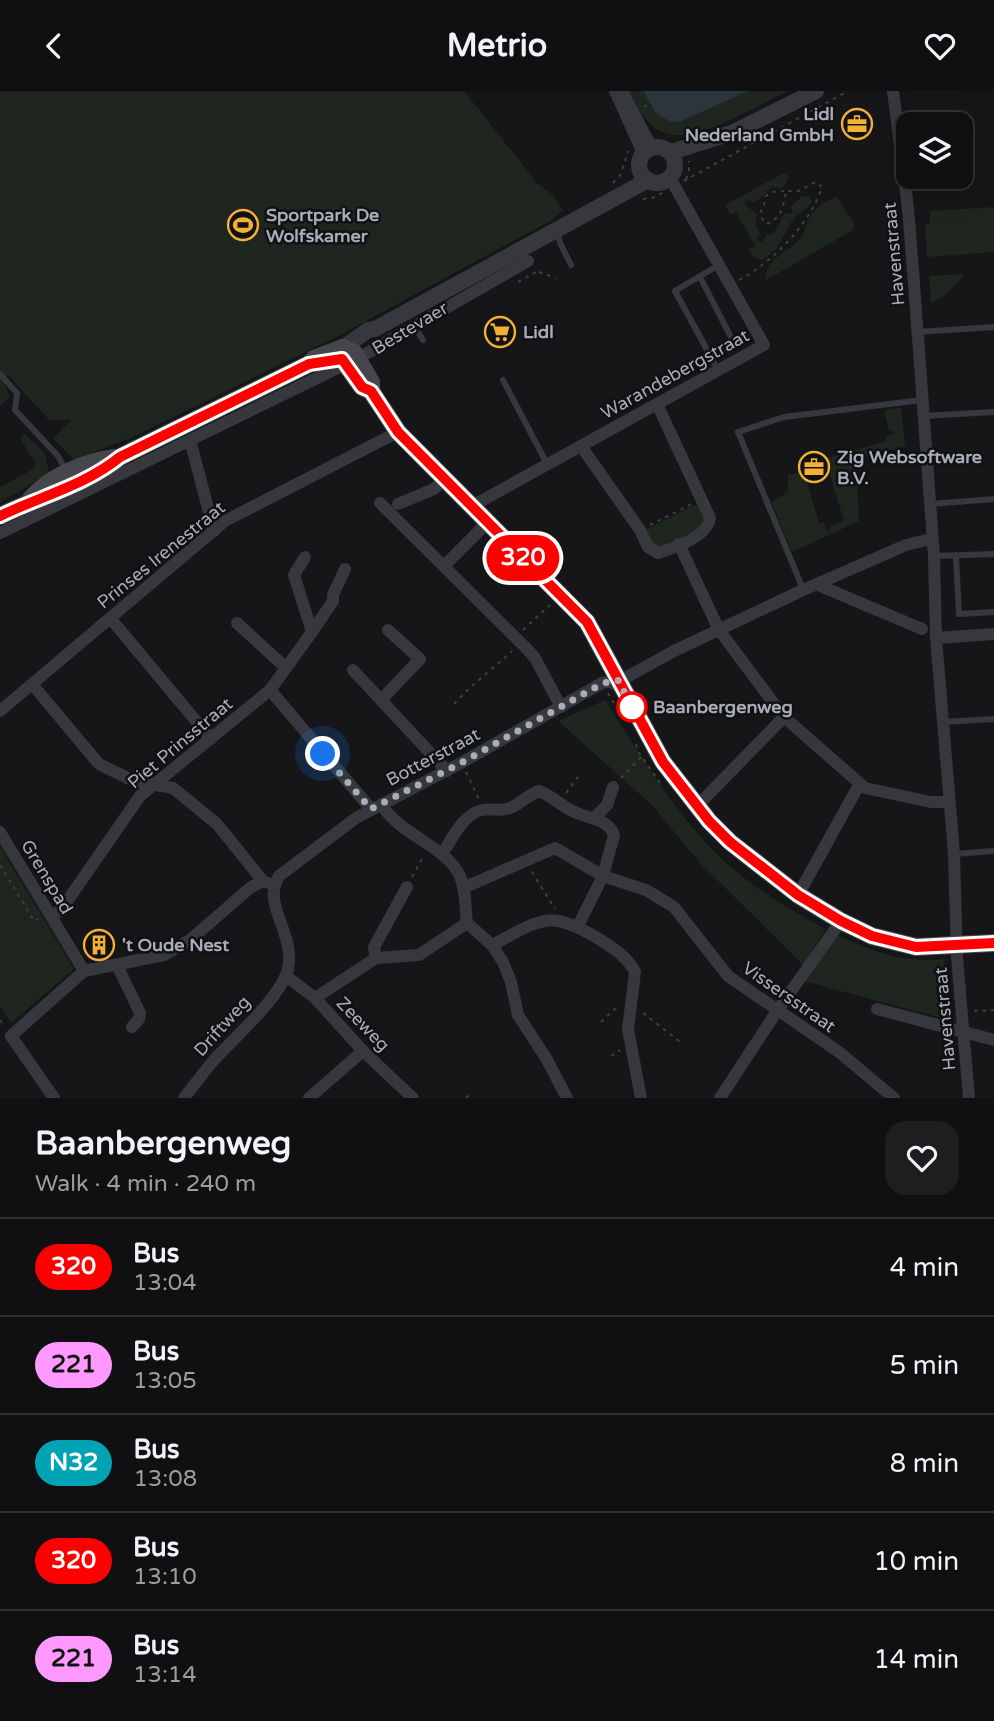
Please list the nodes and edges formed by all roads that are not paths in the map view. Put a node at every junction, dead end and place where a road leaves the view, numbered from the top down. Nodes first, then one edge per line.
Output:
1 (615, 91) edge
2 (622, 91) edge
3 (816, 91) edge
4 (893, 91) edge
5 (646, 163) junction
6 (673, 170) junction
7 (557, 229) junction
8 (514, 261) junction
9 (528, 261) dead end
10 (571, 265) dead end
11 (719, 265) junction
12 (700, 277) junction
13 (415, 327) junction
14 (994, 327) edge
15 (917, 332) junction
16 (424, 340) dead end
17 (709, 354) junction
18 (349, 357) junction
19 (718, 370) junction
20 (0, 374) edge
21 (503, 380) dead end
22 (922, 400) junction
23 (657, 404) junction
24 (994, 412) edge
25 (923, 416) junction
26 (398, 432) junction
27 (190, 440) junction
28 (581, 446) junction
29 (547, 464) junction
30 (71, 479) junction
31 (453, 482) junction
32 (994, 499) edge
33 (380, 503) dead end
34 (398, 504) dead end
35 (929, 504) junction
36 (472, 506) junction
37 (0, 516) edge
38 (488, 522) junction
39 (214, 531) junction
40 (0, 533) edge
41 (931, 538) junction
42 (679, 544) junction
43 (994, 554) edge
44 (934, 556) junction
45 (305, 557) dead end
46 (956, 557) junction
47 (444, 566) junction
48 (345, 569) dead end
49 (818, 585) junction
50 (803, 590) junction
51 (994, 612) edge
52 (111, 619) junction
53 (237, 623) dead end
54 (922, 629) dead end
55 (388, 630) dead end
56 (719, 630) junction
57 (312, 632) junction
58 (994, 634) edge
59 (936, 638) junction
60 (285, 667) junction
61 (353, 670) dead end
62 (32, 684) junction
63 (612, 685) junction
64 (270, 689) junction
65 (381, 700) junction
66 (561, 707) junction
67 (0, 711) edge
68 (784, 717) junction
69 (994, 719) edge
70 (943, 722) junction
71 (211, 739) junction
72 (447, 771) junction
73 (154, 784) junction
74 (859, 785) junction
75 (613, 787) dead end
76 (949, 802) junction
77 (376, 806) junction
78 (697, 806) junction
79 (595, 817) junction
80 (0, 832) edge
81 (994, 851) edge
82 (954, 853) junction
83 (442, 854) junction
84 (603, 876) junction
85 (269, 883) junction
86 (407, 887) road end
87 (463, 888) junction
88 (798, 895) junction
89 (51, 916) junction
90 (841, 921) junction
91 (467, 923) junction
92 (578, 926) junction
93 (994, 943) edge
94 (492, 945) junction
95 (957, 945) junction
96 (376, 958) junction
97 (117, 965) junction
98 (84, 971) junction
99 (286, 976) junction
100 (315, 998) junction
101 (877, 1009) dead end
102 (777, 1011) junction
103 (132, 1027) dead end
104 (963, 1031) junction
105 (994, 1040) edge
106 (363, 1051) junction
107 (54, 1098) edge
108 (184, 1098) edge
109 (309, 1098) edge
110 (413, 1098) edge
111 (567, 1098) edge
112 (642, 1098) edge
113 (720, 1098) edge
114 (894, 1098) edge
115 (969, 1098) edge

1 - 5 street
2 - 5 street
3 - 6 street
4 - 15 street, Havenstraat
5 - 6 street
5 - 6 street
5 - 7 street, Bestevaer
6 - 11 street, Warandebergstraat
7 - 8 street, Bestevaer
7 - 10 lane
8 - 9 street, Bestevaer
8 - 13 street, Bestevaer
8 - 18 street, Bestevaer
11 - 12 lane
11 - 19 street, Warandebergstraat
12 - 17 lane
12 - 17 lane
13 - 16 lane
13 - 18 street, Bestevaer
14 - 15 lane
15 - 22 street, Havenstraat
17 - 19 lane
18 - 26 main road
18 - 27 street, Bestevaer
18 - 30 main road, Bestevaer
19 - 23 street, Warandebergstraat
20 - 30 lane
21 - 29 lane
22 - 25 street, Havenstraat
22 - 50 lane
23 - 28 street, Warandebergstraat
23 - 42 street
24 - 25 lane
25 - 35 street, Havenstraat
26 - 31 main road
26 - 39 street, Prinses Irenestraat
27 - 39 street
27 - 40 street, Bestevaer
28 - 29 street, Warandebergstraat
28 - 42 street
29 - 36 street, Warandebergstraat
30 - 37 main road, Bestevaer
31 - 34 street
31 - 36 main road
32 - 35 lane
33 - 47 street
35 - 41 street, Havenstraat
36 - 38 main road
38 - 47 street
38 - 63 main road
39 - 52 street, Prinses Irenestraat
41 - 44 street, Havenstraat
41 - 49 street, Botterstraat
42 - 56 street
43 - 46 lane
44 - 46 lane
44 - 59 street, Havenstraat
45 - 57 street
46 - 51 lane
47 - 66 street
48 - 57 street, Piet Prinsstraat
49 - 50 street, Botterstraat
49 - 54 street
50 - 56 street, Botterstraat
52 - 62 street, Prinses Irenestraat
52 - 71 street
53 - 60 street
55 - 65 street
56 - 63 street, Botterstraat
56 - 68 street
57 - 60 street, Piet Prinsstraat
58 - 59 street
59 - 70 street, Havenstraat
60 - 64 street, Piet Prinsstraat
61 - 65 street
62 - 67 street, Prinses Irenestraat
62 - 73 street
63 - 66 street, Botterstraat
63 - 78 main road
64 - 71 street, Piet Prinsstraat
64 - 77 street
65 - 72 street
66 - 72 street, Botterstraat
68 - 74 street
68 - 78 street
69 - 70 lane
70 - 76 street, Havenstraat
71 - 73 street, Piet Prinsstraat
72 - 77 street, Botterstraat
73 - 85 street
73 - 89 street, Piet Prinsstraat
74 - 76 street
74 - 88 street
75 - 79 street
76 - 82 street, Havenstraat
77 - 83 street
77 - 85 street, Botterstraat
78 - 88 main road
79 - 83 street
79 - 84 street
80 - 89 street, Grenspad
81 - 82 lane
82 - 95 street, Havenstraat
83 - 87 street
84 - 87 street, Vissersstraat
84 - 92 street
84 - 102 street, Vissersstraat
85 - 97 street, Botterstraat
85 - 99 street
86 - 96 street
87 - 91 street
88 - 90 main road
89 - 98 street, Grenspad
90 - 95 main road
90 - 102 street
91 - 94 street
91 - 96 street
92 - 94 street
92 - 112 street
93 - 95 main road
94 - 111 street
95 - 104 street, Havenstraat
96 - 100 street
97 - 98 street, Botterstraat
97 - 103 street
98 - 107 street
99 - 100 street, Zeeweg
99 - 108 street, Driftweg
100 - 106 street, Zeeweg
101 - 104 street
102 - 113 street
102 - 114 street, Vissersstraat
104 - 105 street
104 - 115 street, Havenstraat
106 - 109 street
106 - 110 street, Zeeweg

